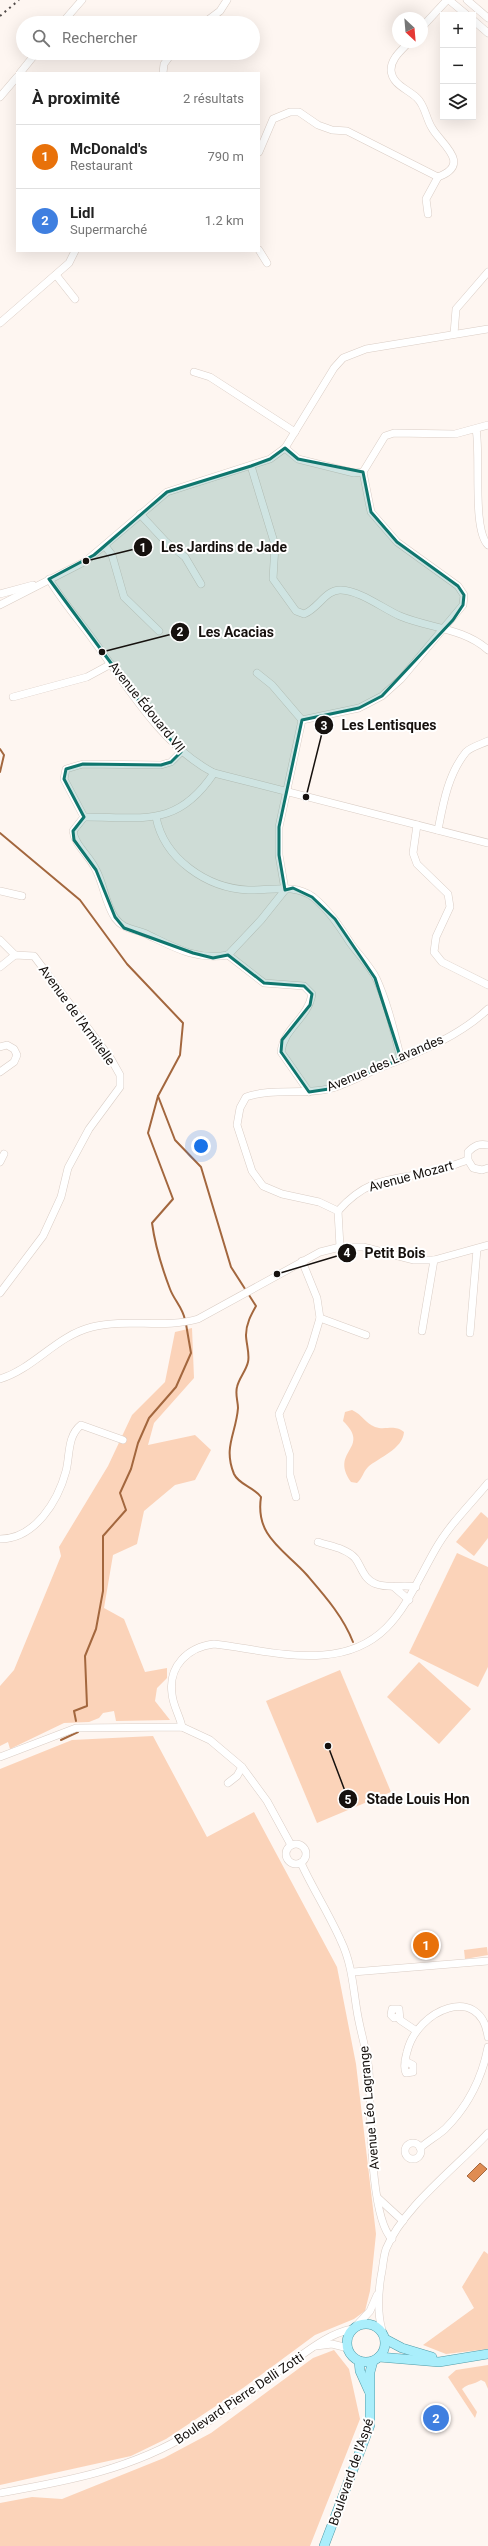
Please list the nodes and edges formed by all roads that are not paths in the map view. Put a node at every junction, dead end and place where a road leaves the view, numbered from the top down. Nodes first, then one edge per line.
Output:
1 (82, 0) edge
2 (227, 0) edge
3 (448, 0) edge
4 (467, 0) edge
5 (463, 12) edge
6 (68, 16) edge
7 (213, 16) edge
8 (488, 18) edge
9 (428, 21) edge
10 (476, 23) edge
11 (488, 33) edge
12 (403, 48) edge
13 (30, 60) edge
14 (167, 60) edge
15 (21, 72) edge
16 (164, 72) edge
17 (15, 82) edge
18 (0, 97) edge
19 (260, 150) edge
20 (438, 177) junction
21 (428, 214) dead end
22 (74, 252) edge
23 (260, 252) edge
24 (267, 263) dead end
25 (488, 272) edge
26 (56, 275) junction
27 (75, 299) dead end
28 (0, 323) edge
29 (488, 329) edge
30 (454, 334) junction
31 (194, 372) dead end
32 (488, 425) edge
33 (476, 429) junction
34 (295, 432) junction
35 (285, 448) junction
36 (251, 466) junction
37 (363, 472) junction
38 (140, 514) junction
39 (488, 545) edge
40 (105, 546) junction
41 (49, 579) junction
42 (37, 584) junction
43 (202, 584) dead end
44 (0, 594) edge
45 (0, 605) edge
46 (444, 629) junction
47 (159, 631) dead end
48 (488, 650) edge
49 (111, 664) junction
50 (257, 673) dead end
51 (14, 696) dead end
52 (302, 720) junction
53 (488, 741) edge
54 (182, 752) junction
55 (214, 773) junction
56 (285, 792) junction
57 (84, 817) junction
58 (156, 817) junction
59 (417, 824) junction
60 (438, 830) junction
61 (488, 843) edge
62 (285, 890) junction
63 (0, 891) edge
64 (22, 896) dead end
65 (0, 940) edge
66 (16, 955) junction
67 (228, 955) junction
68 (0, 967) edge
69 (488, 985) edge
70 (488, 1009) edge
71 (0, 1047) edge
72 (401, 1059) junction
73 (0, 1072) edge
74 (309, 1092) junction
75 (488, 1145) edge
76 (4, 1154) dead end
77 (468, 1160) junction
78 (0, 1162) edge
79 (488, 1168) edge
80 (338, 1210) junction
81 (488, 1246) edge
82 (340, 1247) junction
83 (477, 1249) junction
84 (434, 1260) junction
85 (302, 1261) junction
86 (0, 1293) edge
87 (320, 1318) junction
88 (422, 1331) dead end
89 (470, 1333) dead end
90 (366, 1335) dead end
91 (0, 1379) edge
92 (123, 1440) dead end
93 (488, 1483) edge
94 (296, 1497) dead end
95 (0, 1539) edge
96 (318, 1542) dead end
97 (394, 1587) junction
98 (416, 1587) junction
99 (409, 1600) junction
100 (182, 1727) junction
101 (0, 1757) edge
102 (242, 1767) junction
103 (228, 1784) dead end
104 (291, 1845) junction
105 (301, 1863) junction
106 (488, 1961) edge
107 (353, 1972) junction
108 (399, 2017) dead end
109 (486, 2017) edge
110 (415, 2030) junction
111 (488, 2036) edge
112 (488, 2047) edge
113 (405, 2061) dead end
114 (488, 2133) edge
115 (420, 2148) dead end
116 (378, 2198) junction
117 (403, 2221) junction
118 (392, 2239) junction
119 (379, 2291) junction
120 (355, 2327) junction
121 (383, 2334) junction
122 (316, 2346) junction
123 (348, 2348) junction
124 (488, 2354) edge
125 (376, 2359) junction
126 (455, 2360) junction
127 (359, 2361) junction
128 (371, 2396) junction
129 (0, 2493) edge
130 (324, 2546) edge

1 - 6 street
2 - 7 street
3 - 5 street
3 - 9 street
4 - 8 street
10 - 11 street
12 - 20 street
13 - 15 street
14 - 16 street
17 - 18 street
19 - 20 street
20 - 21 street
22 - 26 street
23 - 24 street
25 - 30 street
26 - 27 street
26 - 28 street
29 - 30 street
30 - 34 street
31 - 34 street
32 - 33 street
33 - 37 street
33 - 39 street
34 - 35 street
35 - 36 street
35 - 37 street
36 - 38 street
36 - 46 street
37 - 46 street
38 - 40 street
38 - 43 street
40 - 41 street
40 - 47 street
41 - 42 street
41 - 49 street, Avenue Édouard VII
42 - 44 street
42 - 45 street
46 - 48 street
46 - 52 street
49 - 51 street
49 - 54 street, Avenue Édouard VII
50 - 52 street
52 - 56 street
53 - 60 street
54 - 55 street, Avenue Édouard VII
54 - 57 street
55 - 56 street, Avenue Édouard VII
55 - 58 street
56 - 59 street, Avenue Édouard VII
56 - 62 street
57 - 58 street
57 - 67 street
58 - 62 street
59 - 60 street, Avenue Édouard VII
59 - 69 street
60 - 61 street, Avenue Édouard VII
62 - 67 street
62 - 72 street
63 - 64 street
65 - 66 street
66 - 68 street
66 - 86 street, Avenue de l'Armitelle
67 - 74 street
70 - 72 street, Avenue des Lavandes
71 - 73 street
72 - 74 street, Avenue des Lavandes
74 - 80 street, Avenue des Lavandes
75 - 77 street, Avenue Mozart
76 - 78 street
77 - 79 street, Avenue Mozart
77 - 80 street, Avenue Mozart
80 - 82 street
81 - 83 street
82 - 84 street
82 - 85 street
83 - 84 street
83 - 89 street
84 - 88 street
85 - 87 street
85 - 91 street
87 - 90 street
87 - 94 street
92 - 95 street
93 - 98 street
96 - 97 street
97 - 98 street
97 - 99 street
98 - 99 street
99 - 100 street
100 - 101 street
100 - 102 street
102 - 103 street
102 - 104 street
104 - 105 street
104 - 105 street
105 - 107 street, Avenue Léo Lagrange
106 - 107 street
107 - 116 street, Avenue Léo Lagrange
108 - 110 street
109 - 110 street
109 - 111 street
110 - 113 street
112 - 115 street
114 - 117 street
116 - 117 street
116 - 118 street, Avenue Léo Lagrange
117 - 118 street
118 - 119 street
119 - 120 street
119 - 121 street
120 - 121 main road
120 - 122 street, Boulevard Pierre Delli Zotti
120 - 123 main road
121 - 125 main road
121 - 126 main road
122 - 123 street, Boulevard Pierre Delli Zotti
122 - 129 street, Boulevard Pierre Delli Zotti
123 - 127 main road
124 - 126 main road
125 - 126 main road
125 - 127 main road
125 - 128 main road, Boulevard de l'Aspé
127 - 128 main road, Boulevard de l'Aspé
128 - 130 main road, Boulevard de l'Aspé

